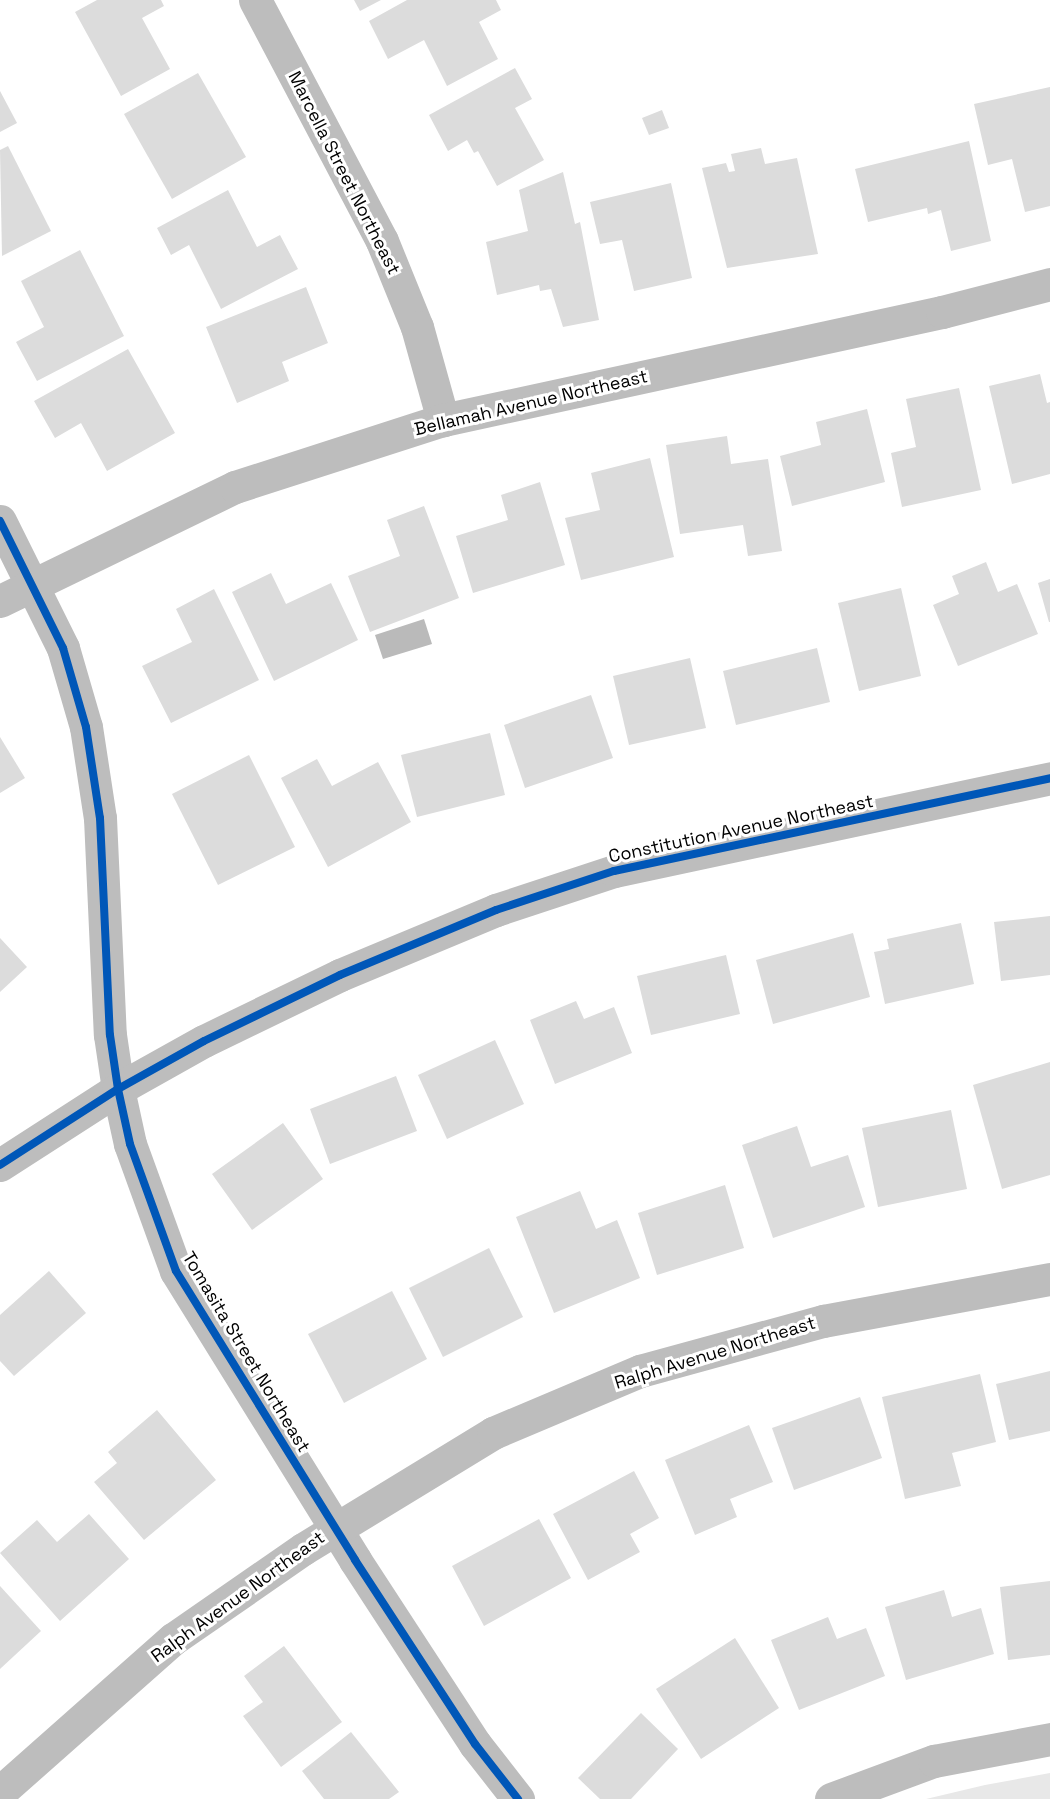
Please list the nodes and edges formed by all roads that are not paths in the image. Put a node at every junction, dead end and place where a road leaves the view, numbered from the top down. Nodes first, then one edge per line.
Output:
1 (255, 0) edge
2 (1050, 284) edge
3 (443, 420) junction
4 (0, 521) edge
5 (32, 585) junction
6 (0, 601) edge
7 (1050, 778) edge
8 (118, 1089) junction
9 (0, 1165) edge
10 (1050, 1279) edge
11 (334, 1528) junction
12 (1050, 1739) edge
13 (0, 1792) edge
14 (518, 1799) edge
15 (831, 1799) edge

1 - 3 street, Marcella Street Northeast
2 - 3 street, Bellamah Avenue Northeast
3 - 5 street, Bellamah Avenue Northeast
4 - 5 street, Tomasita Street Northeast
5 - 6 street, Bellamah Avenue Northeast
5 - 8 street, Tomasita Street Northeast
7 - 8 street, Constitution Avenue Northeast
8 - 9 street, Constitution Avenue Northeast
8 - 11 street, Tomasita Street Northeast
10 - 11 street, Ralph Avenue Northeast
11 - 13 street, Ralph Avenue Northeast
11 - 14 street, Tomasita Street Northeast
12 - 15 street

